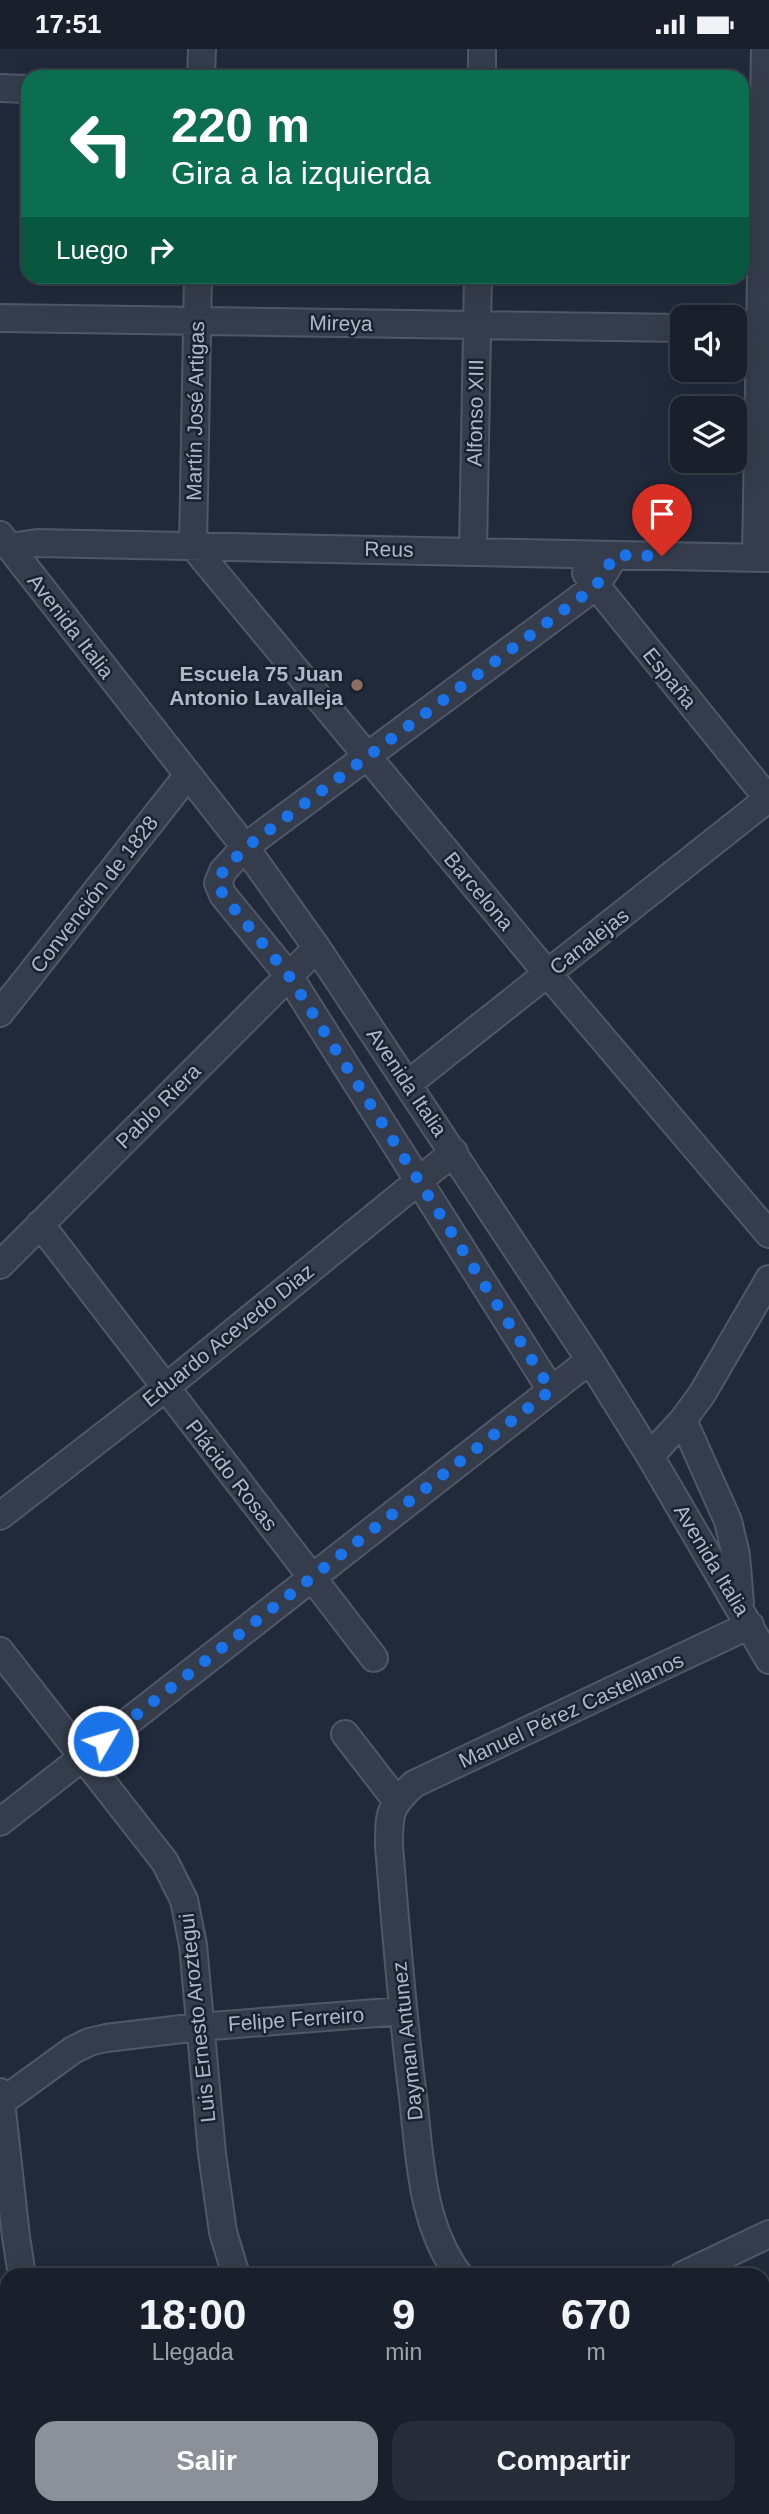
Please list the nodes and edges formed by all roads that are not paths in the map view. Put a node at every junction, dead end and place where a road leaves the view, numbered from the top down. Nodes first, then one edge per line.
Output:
1 (202, 49) edge
2 (482, 49) edge
3 (765, 49) edge
4 (201, 70) edge
5 (482, 70) edge
6 (0, 88) edge
7 (21, 89) edge
8 (758, 102) edge
9 (198, 284) edge
10 (478, 284) edge
11 (0, 318) edge
12 (197, 321) junction
13 (477, 325) junction
14 (670, 328) edge
15 (755, 330) edge
16 (4, 541) edge
17 (193, 546) junction
18 (472, 550) junction
19 (571, 555) junction
20 (615, 555) junction
21 (762, 557) edge
22 (596, 586) junction
23 (367, 757) junction
24 (188, 775) junction
25 (769, 799) edge
26 (245, 848) junction
27 (317, 948) junction
28 (547, 973) junction
29 (289, 976) junction
30 (0, 1013) edge
31 (409, 1083) junction
32 (454, 1152) junction
33 (418, 1182) junction
34 (40, 1224) junction
35 (769, 1234) edge
36 (0, 1265) edge
37 (769, 1279) edge
38 (590, 1360) junction
39 (165, 1388) junction
40 (551, 1390) junction
41 (683, 1420) junction
42 (650, 1456) junction
43 (0, 1515) edge
44 (311, 1577) junction
45 (746, 1617) junction
46 (0, 1651) edge
47 (374, 1658) dead end
48 (769, 1660) edge
49 (345, 1734) dead end
50 (83, 1757) junction
51 (396, 1800) junction
52 (0, 1822) edge
53 (402, 2011) junction
54 (199, 2027) junction
55 (1, 2099) edge
56 (769, 2234) edge
57 (21, 2268) edge
58 (234, 2268) edge
59 (454, 2268) edge
60 (698, 2268) edge

1 - 4 street
2 - 5 street
3 - 8 street
6 - 7 street
8 - 15 street
9 - 12 street, Martín José Artigas
10 - 13 street, Alfonso XIII
11 - 12 street, Mireya
12 - 13 street, Mireya
12 - 17 street, Martín José Artigas
13 - 14 street, Mireya
13 - 18 street, Alfonso XIII
15 - 21 street
16 - 17 street, Reus
16 - 24 street, Avenida Italia
17 - 18 street, Reus
17 - 23 street, Barcelona
18 - 19 street, Reus
19 - 20 street, Reus
19 - 22 street, España
20 - 21 street, Reus
20 - 22 street
22 - 23 street
22 - 25 street, España
23 - 26 street
23 - 28 street, Barcelona
24 - 26 street, Avenida Italia
24 - 30 street, Convención de 1828
25 - 28 street, Canalejas
26 - 27 street, Avenida Italia
26 - 29 street
27 - 29 street, Pablo Riera
27 - 31 street, Avenida Italia
28 - 31 street, Canalejas
28 - 35 street, Barcelona
29 - 33 street
29 - 34 street, Pablo Riera
31 - 32 street, Avenida Italia
32 - 33 street, Eduardo Acevedo Diaz
32 - 38 street, Avenida Italia
33 - 39 street, Eduardo Acevedo Diaz
33 - 40 street
34 - 36 street, Pablo Riera
34 - 39 street, Plácido Rosas
37 - 41 street
38 - 40 street
38 - 42 street, Avenida Italia
39 - 43 street, Eduardo Acevedo Diaz
39 - 44 street, Plácido Rosas
40 - 44 street
41 - 42 street
41 - 45 street
42 - 45 street, Avenida Italia
44 - 47 street, Plácido Rosas
44 - 50 street
45 - 48 street, Avenida Italia
45 - 51 street, Manuel Pérez Castellanos
46 - 50 street, Luis Ernesto Aroztegui
49 - 51 street
50 - 52 street
50 - 54 street, Luis Ernesto Aroztegui
51 - 53 street, Dayman Antunez
53 - 54 street, Felipe Ferreiro
53 - 59 street, Dayman Antunez
54 - 55 street, Felipe Ferreiro
54 - 58 street, Luis Ernesto Aroztegui
55 - 57 street
56 - 60 street

